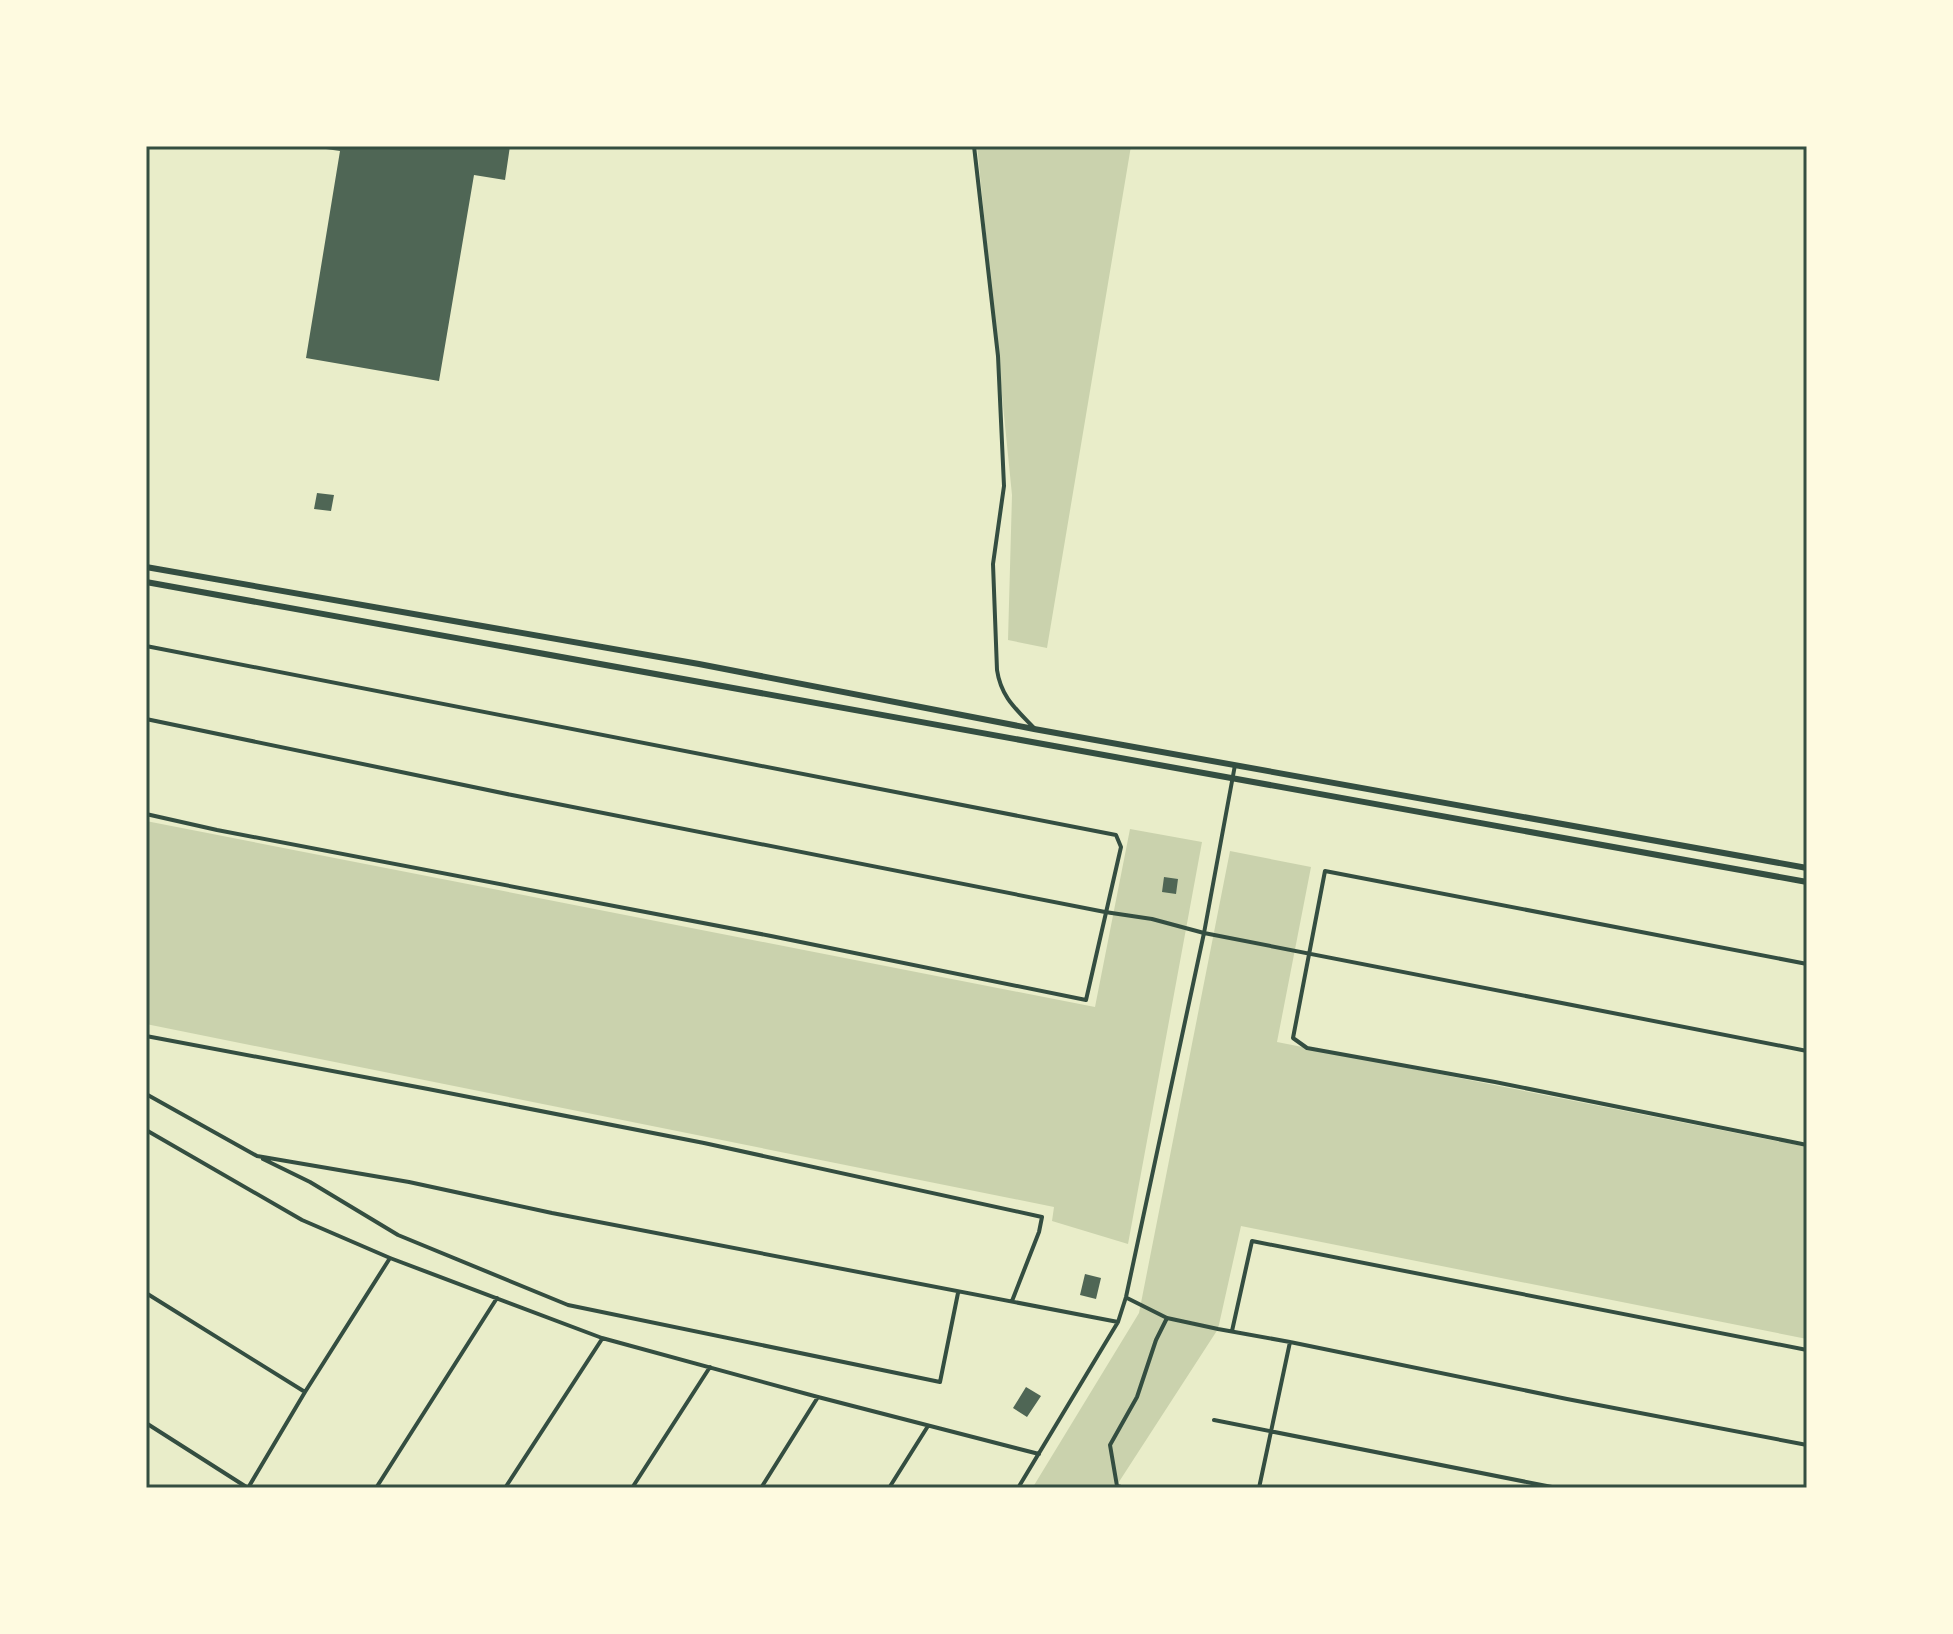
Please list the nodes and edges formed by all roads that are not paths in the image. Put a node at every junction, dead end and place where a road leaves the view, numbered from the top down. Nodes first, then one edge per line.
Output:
1 (974, 146) edge
2 (146, 567) edge
3 (146, 582) edge
4 (146, 646) edge
5 (146, 719) edge
6 (1034, 729) junction
7 (1235, 765) junction
8 (1232, 778) junction
9 (146, 814) edge
10 (1807, 868) edge
11 (1807, 882) edge
12 (1105, 912) junction
13 (1204, 933) junction
14 (1310, 953) junction
15 (1807, 964) edge
16 (146, 1036) edge
17 (1807, 1051) edge
18 (146, 1094) edge
19 (146, 1130) edge
20 (1807, 1145) edge
21 (257, 1156) junction
22 (390, 1258) junction
23 (959, 1292) junction
24 (146, 1293) edge
25 (1126, 1297) junction
26 (497, 1298) junction
27 (1012, 1301) junction
28 (1167, 1318) junction
29 (1118, 1322) junction
30 (1232, 1331) junction
31 (602, 1338) junction
32 (1290, 1342) junction
33 (1807, 1350) edge
34 (710, 1367) junction
35 (305, 1392) junction
36 (818, 1397) junction
37 (1214, 1420) dead end
38 (146, 1423) edge
39 (928, 1426) junction
40 (1270, 1431) junction
41 (1807, 1445) edge
42 (1039, 1454) junction
43 (248, 1488) edge
44 (376, 1488) edge
45 (505, 1488) edge
46 (632, 1488) edge
47 (761, 1488) edge
48 (889, 1488) edge
49 (1018, 1488) edge
50 (1125, 1488) edge
51 (1259, 1488) edge
52 (1557, 1488) edge

1 - 6 street
2 - 6 main road
3 - 8 main road
4 - 12 street
5 - 12 street
6 - 7 main road
7 - 8 street
7 - 10 main road
8 - 11 main road
8 - 13 street
9 - 12 street
12 - 13 street
13 - 14 street
13 - 25 street
14 - 15 street
14 - 17 street
14 - 20 street
16 - 27 street
18 - 21 street
19 - 22 street
21 - 23 street
21 - 23 street
22 - 26 street
22 - 35 street
23 - 27 street
24 - 35 street
25 - 28 street
25 - 29 street
26 - 31 street
26 - 44 street
27 - 29 street
28 - 30 street
28 - 50 street
29 - 42 street
30 - 32 street
30 - 33 street
31 - 34 street
31 - 45 street
32 - 40 street
32 - 41 street
34 - 36 street
34 - 46 street
35 - 43 street
36 - 39 street
36 - 47 street
37 - 40 street
38 - 43 street
39 - 42 street
39 - 48 street
40 - 51 street
40 - 52 street
42 - 49 street

